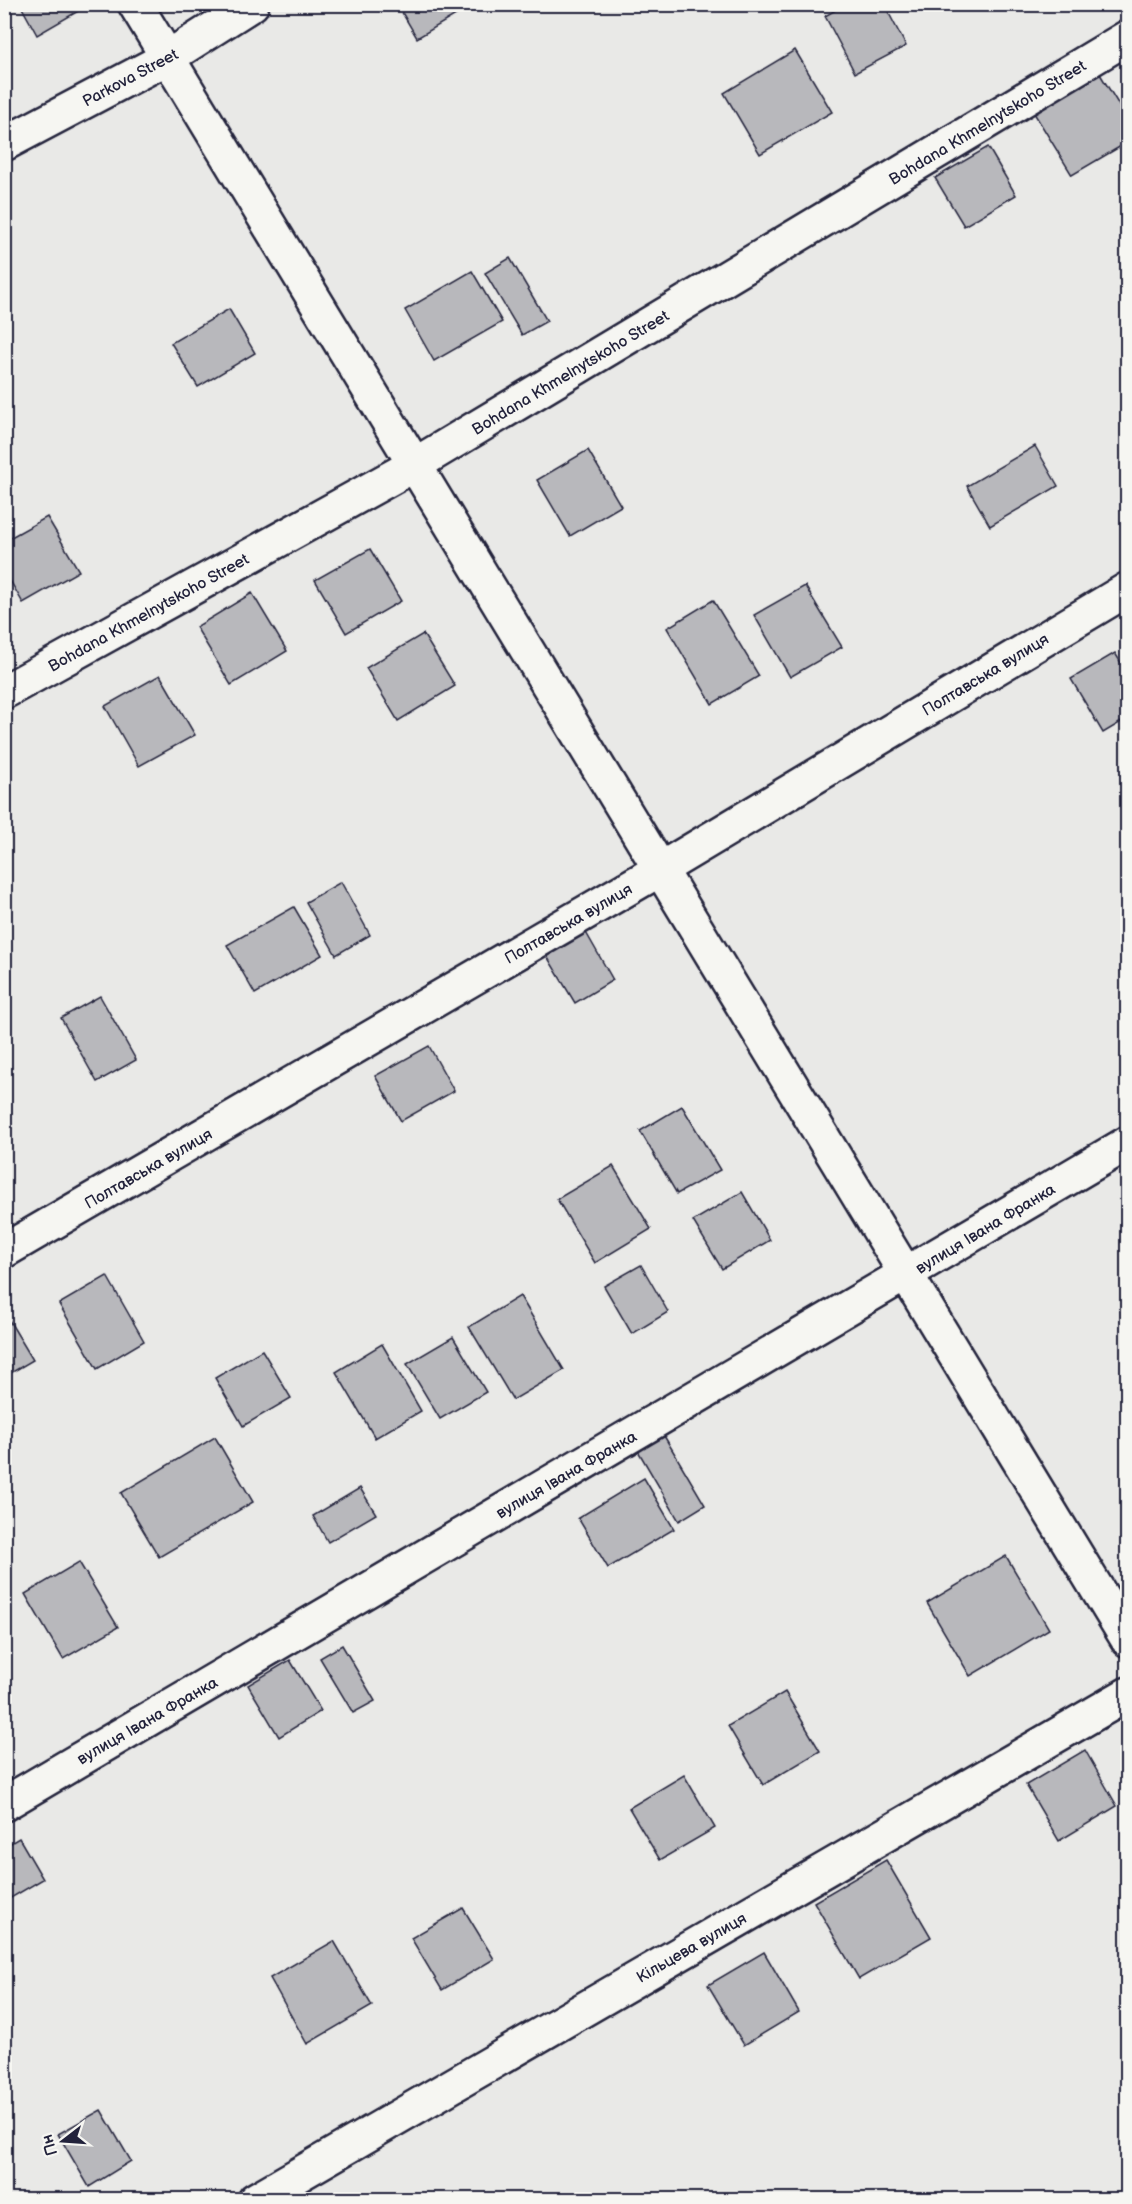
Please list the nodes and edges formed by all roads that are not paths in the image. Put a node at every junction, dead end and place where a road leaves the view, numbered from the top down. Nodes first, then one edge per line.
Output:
1 (135, 4) edge
2 (252, 4) edge
3 (1128, 37) edge
4 (167, 58) junction
5 (4, 144) edge
6 (416, 464) junction
7 (1128, 589) edge
8 (4, 692) edge
9 (659, 870) junction
10 (1128, 1143) edge
11 (4, 1251) edge
12 (905, 1275) junction
13 (1128, 1640) edge
14 (1128, 1694) edge
15 (4, 1804) edge
16 (255, 2199) edge

1 - 4 street
2 - 4 street, Parkova Street
3 - 6 street, Bohdana Khmelnytskoho Street
4 - 5 street, Parkova Street
4 - 6 street
6 - 8 street, Bohdana Khmelnytskoho Street
6 - 9 street
7 - 9 street, Полтавська вулиця
9 - 11 street, Полтавська вулиця
9 - 12 street
10 - 12 street, вулиця Івана Франка
12 - 13 street
12 - 15 street, вулиця Івана Франка
14 - 16 street, Кільцева вулиця

